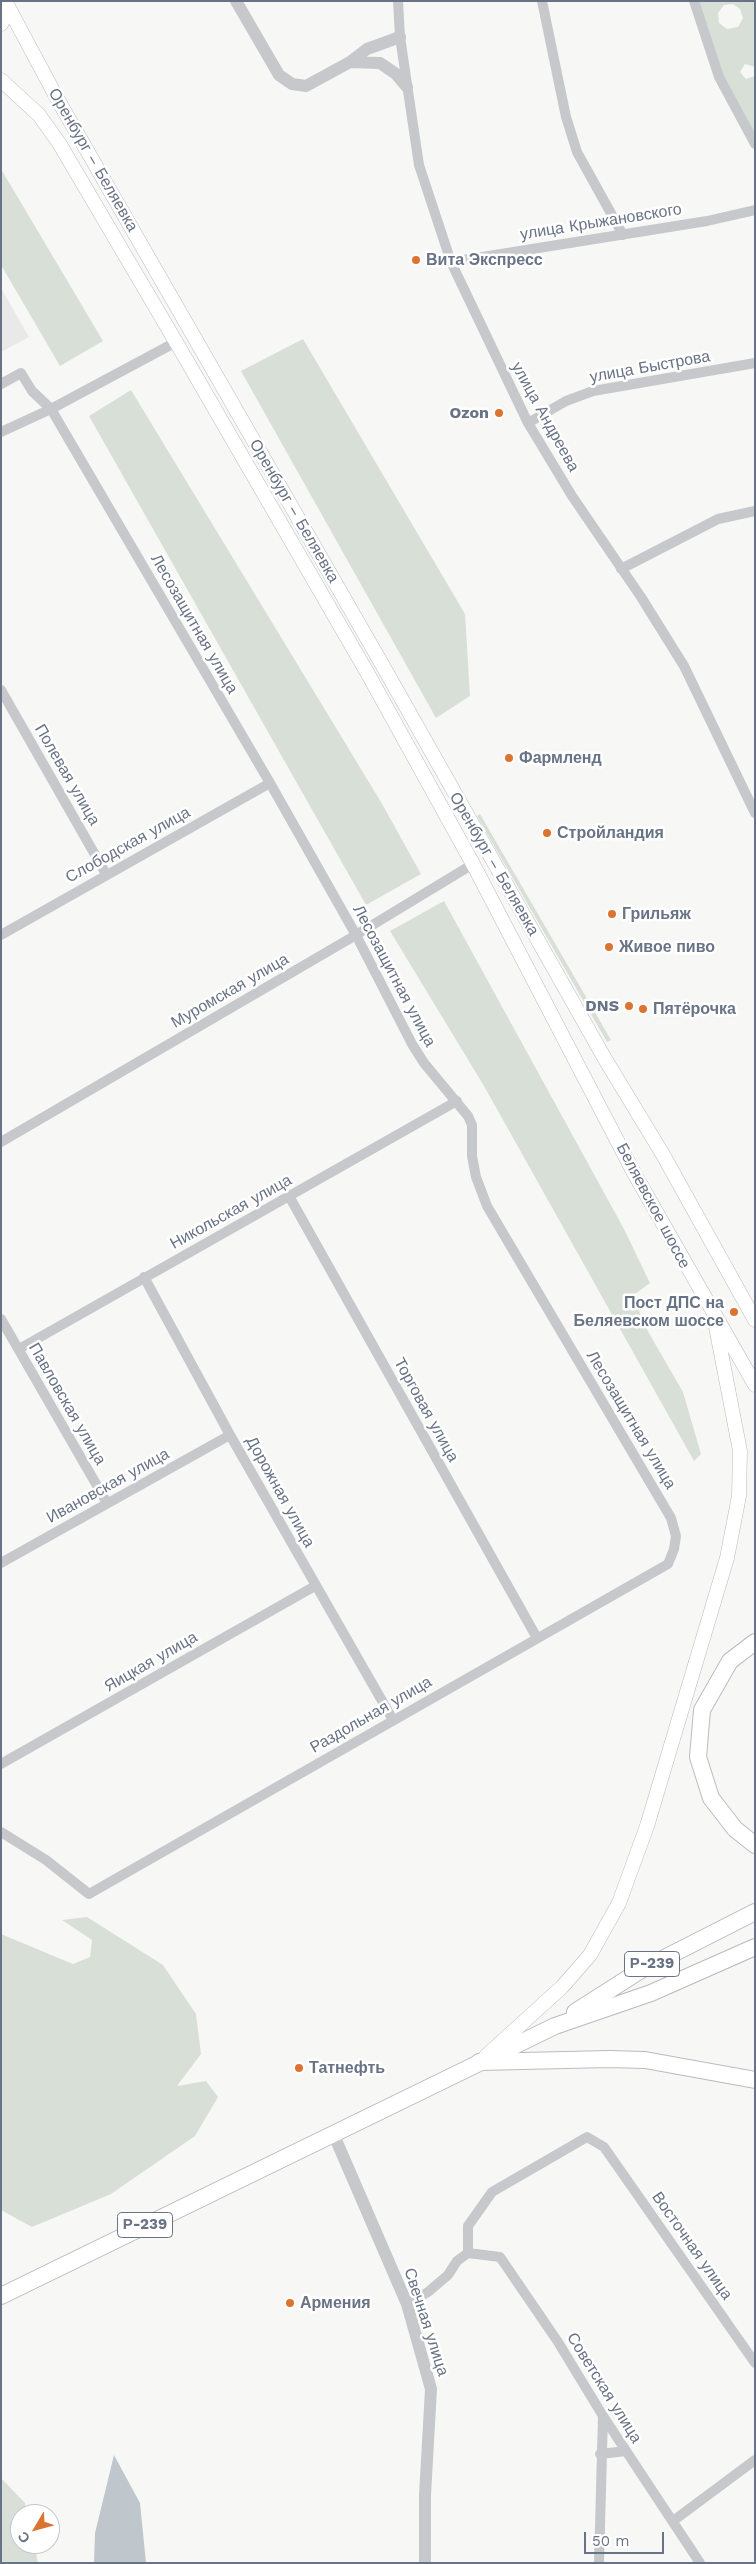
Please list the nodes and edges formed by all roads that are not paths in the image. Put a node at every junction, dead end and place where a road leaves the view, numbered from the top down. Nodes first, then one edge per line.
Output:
1 (236, 1) edge
2 (398, 1) edge
3 (542, 1) edge
4 (694, 1) edge
5 (7, 6) edge
6 (1, 24) edge
7 (400, 37) junction
8 (350, 62) junction
9 (1, 80) edge
10 (407, 87) junction
11 (755, 144) edge
12 (755, 210) edge
13 (623, 235) junction
14 (451, 262) junction
15 (176, 342) junction
16 (755, 364) edge
17 (1, 384) edge
18 (51, 409) junction
19 (528, 423) junction
20 (1, 432) edge
21 (755, 511) edge
22 (622, 569) junction
23 (1, 690) edge
24 (270, 783) junction
25 (755, 813) edge
26 (473, 864) junction
27 (106, 874) junction
28 (1, 934) edge
29 (356, 936) junction
30 (579, 1013) joint
31 (558, 1024) joint
32 (457, 1101) junction
33 (1, 1142) edge
34 (289, 1196) junction
35 (144, 1277) junction
36 (753, 1315) edge
37 (714, 1316) junction
38 (1, 1319) edge
39 (19, 1349) junction
40 (755, 1386) edge
41 (230, 1436) junction
42 (107, 1503) junction
43 (1, 1563) edge
44 (668, 1564) joint
45 (315, 1586) junction
46 (537, 1638) junction
47 (755, 1642) edge
48 (393, 1720) junction
49 (1, 1764) edge
50 (1, 1832) edge
51 (755, 1845) edge
52 (755, 1912) edge
53 (755, 1947) edge
54 (555, 2026) junction
55 (479, 2062) junction
56 (755, 2080) edge
57 (333, 2133) junction
58 (468, 2252) junction
59 (1, 2296) edge
60 (407, 2304) junction
61 (755, 2363) edge
62 (603, 2416) junction
63 (626, 2451) junction
64 (600, 2454) junction
65 (755, 2460) edge
66 (673, 2521) junction
67 (425, 2563) edge
68 (599, 2563) edge
69 (700, 2563) edge

1 - 8 street
2 - 7 street, улица Андреева
3 - 13 street
4 - 11 street
5 - 6 main road, Оренбург – Беляевка
5 - 30 main road, Оренбург – Беляевка
7 - 8 street
7 - 10 street, улица Андреева
8 - 10 street
9 - 15 main road, Оренбург – Беляевка
10 - 14 street, улица Андреева
12 - 13 street, улица Крыжановского
13 - 14 street, улица Крыжановского
14 - 19 street, улица Андреева
15 - 18 street
15 - 26 main road, Оренбург – Беляевка
16 - 19 street, улица Быстрова
17 - 18 street, Лесозащитная улица
18 - 20 street
18 - 24 street, Лесозащитная улица
19 - 22 street, улица Андреева
21 - 22 street
22 - 25 street, улица Андреева
23 - 27 street, Полевая улица
24 - 27 street, Слободская улица
24 - 29 street, Лесозащитная улица
26 - 29 street, Муромская улица
26 - 31 main road, Оренбург – Беляевка
27 - 28 street, Слободская улица
29 - 32 street, Лесозащитная улица
29 - 33 street, Муромская улица
30 - 36 main road, Беляевское шоссе
31 - 37 main road, Беляевское шоссе
32 - 34 street, Никольская улица
32 - 44 street, Лесозащитная улица
34 - 35 street, Никольская улица
34 - 46 street, Торговая улица
35 - 39 street, Никольская улица
35 - 41 street, Дорожная улица
37 - 40 main road, Беляевское шоссе
37 - 55 main road
38 - 39 street, Павловская улица
39 - 42 street, Павловская улица
41 - 42 street, Ивановская улица
41 - 45 street, Дорожная улица
42 - 43 street, Ивановская улица
44 - 46 street, Раздольная улица
45 - 48 street, Дорожная улица
45 - 49 street, Яицкая улица
46 - 48 street, Раздольная улица
47 - 51 main road
48 - 50 street, Раздольная улица
52 - 54 main road, Р-239
53 - 54 main road, Р-239
54 - 55 main road, Р-239
55 - 56 main road
55 - 57 main road, Р-239
57 - 59 main road, Р-239
57 - 60 street, Свечная улица
58 - 60 street
58 - 61 street, Восточная улица
58 - 62 street, Советская улица
60 - 67 street, Свечная улица
62 - 63 street, Советская улица
62 - 64 street
63 - 64 street
63 - 66 street, Советская улица
64 - 68 street
65 - 66 street
66 - 69 street, Советская улица

